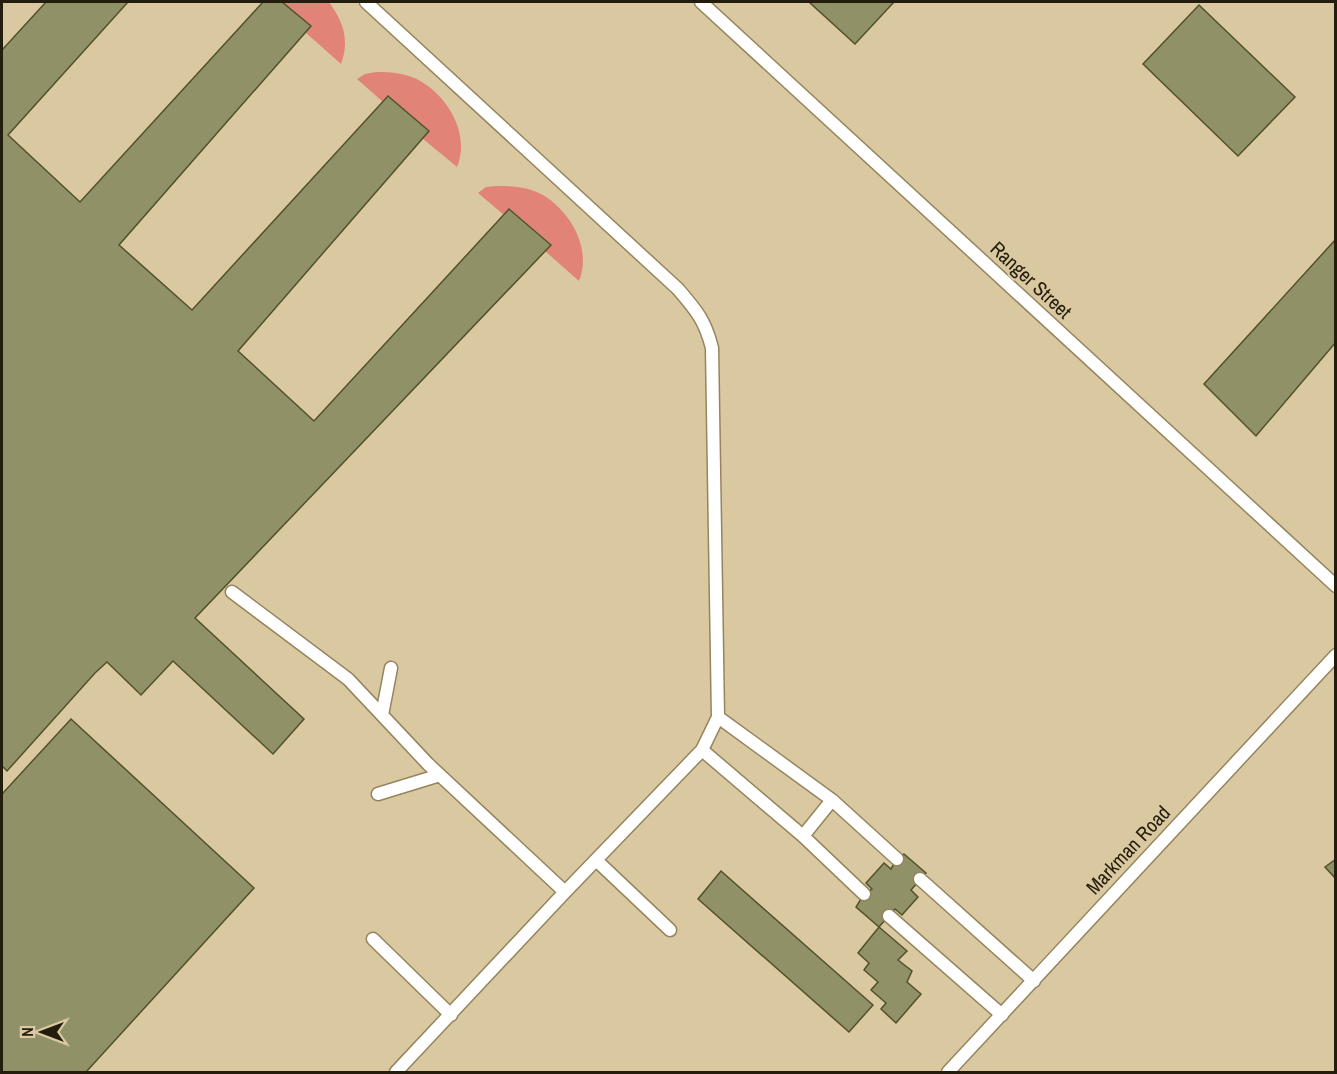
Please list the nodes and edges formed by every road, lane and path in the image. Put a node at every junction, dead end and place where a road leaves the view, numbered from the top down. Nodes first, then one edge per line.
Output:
1 (366, 2) edge
2 (700, 2) edge
3 (1335, 586) edge
4 (232, 592) dead end
5 (1335, 655) edge
6 (391, 668) dead end
7 (382, 715) junction
8 (718, 717) junction
9 (702, 750) junction
10 (440, 775) junction
11 (378, 794) dead end
12 (832, 800) junction
13 (803, 836) junction
14 (897, 859) dead end
15 (596, 860) junction
16 (920, 879) dead end
17 (565, 892) junction
18 (864, 894) dead end
19 (889, 916) dead end
20 (670, 930) dead end
21 (373, 939) dead end
22 (1034, 981) junction
23 (451, 1015) junction
24 (1002, 1015) junction
25 (396, 1072) edge
26 (948, 1072) edge

1 - 8 lane
2 - 3 lane, Ranger Street
4 - 7 lane
5 - 22 lane, Markman Road
6 - 7 lane
7 - 10 lane
8 - 9 lane
8 - 12 lane
9 - 13 lane
9 - 15 lane
10 - 11 lane
10 - 17 lane
12 - 13 lane
12 - 14 lane
13 - 18 lane
15 - 17 lane
15 - 20 lane
16 - 22 lane
17 - 23 lane
19 - 24 lane
21 - 23 lane
22 - 24 lane, Markman Road
23 - 25 lane
24 - 26 lane, Markman Road

